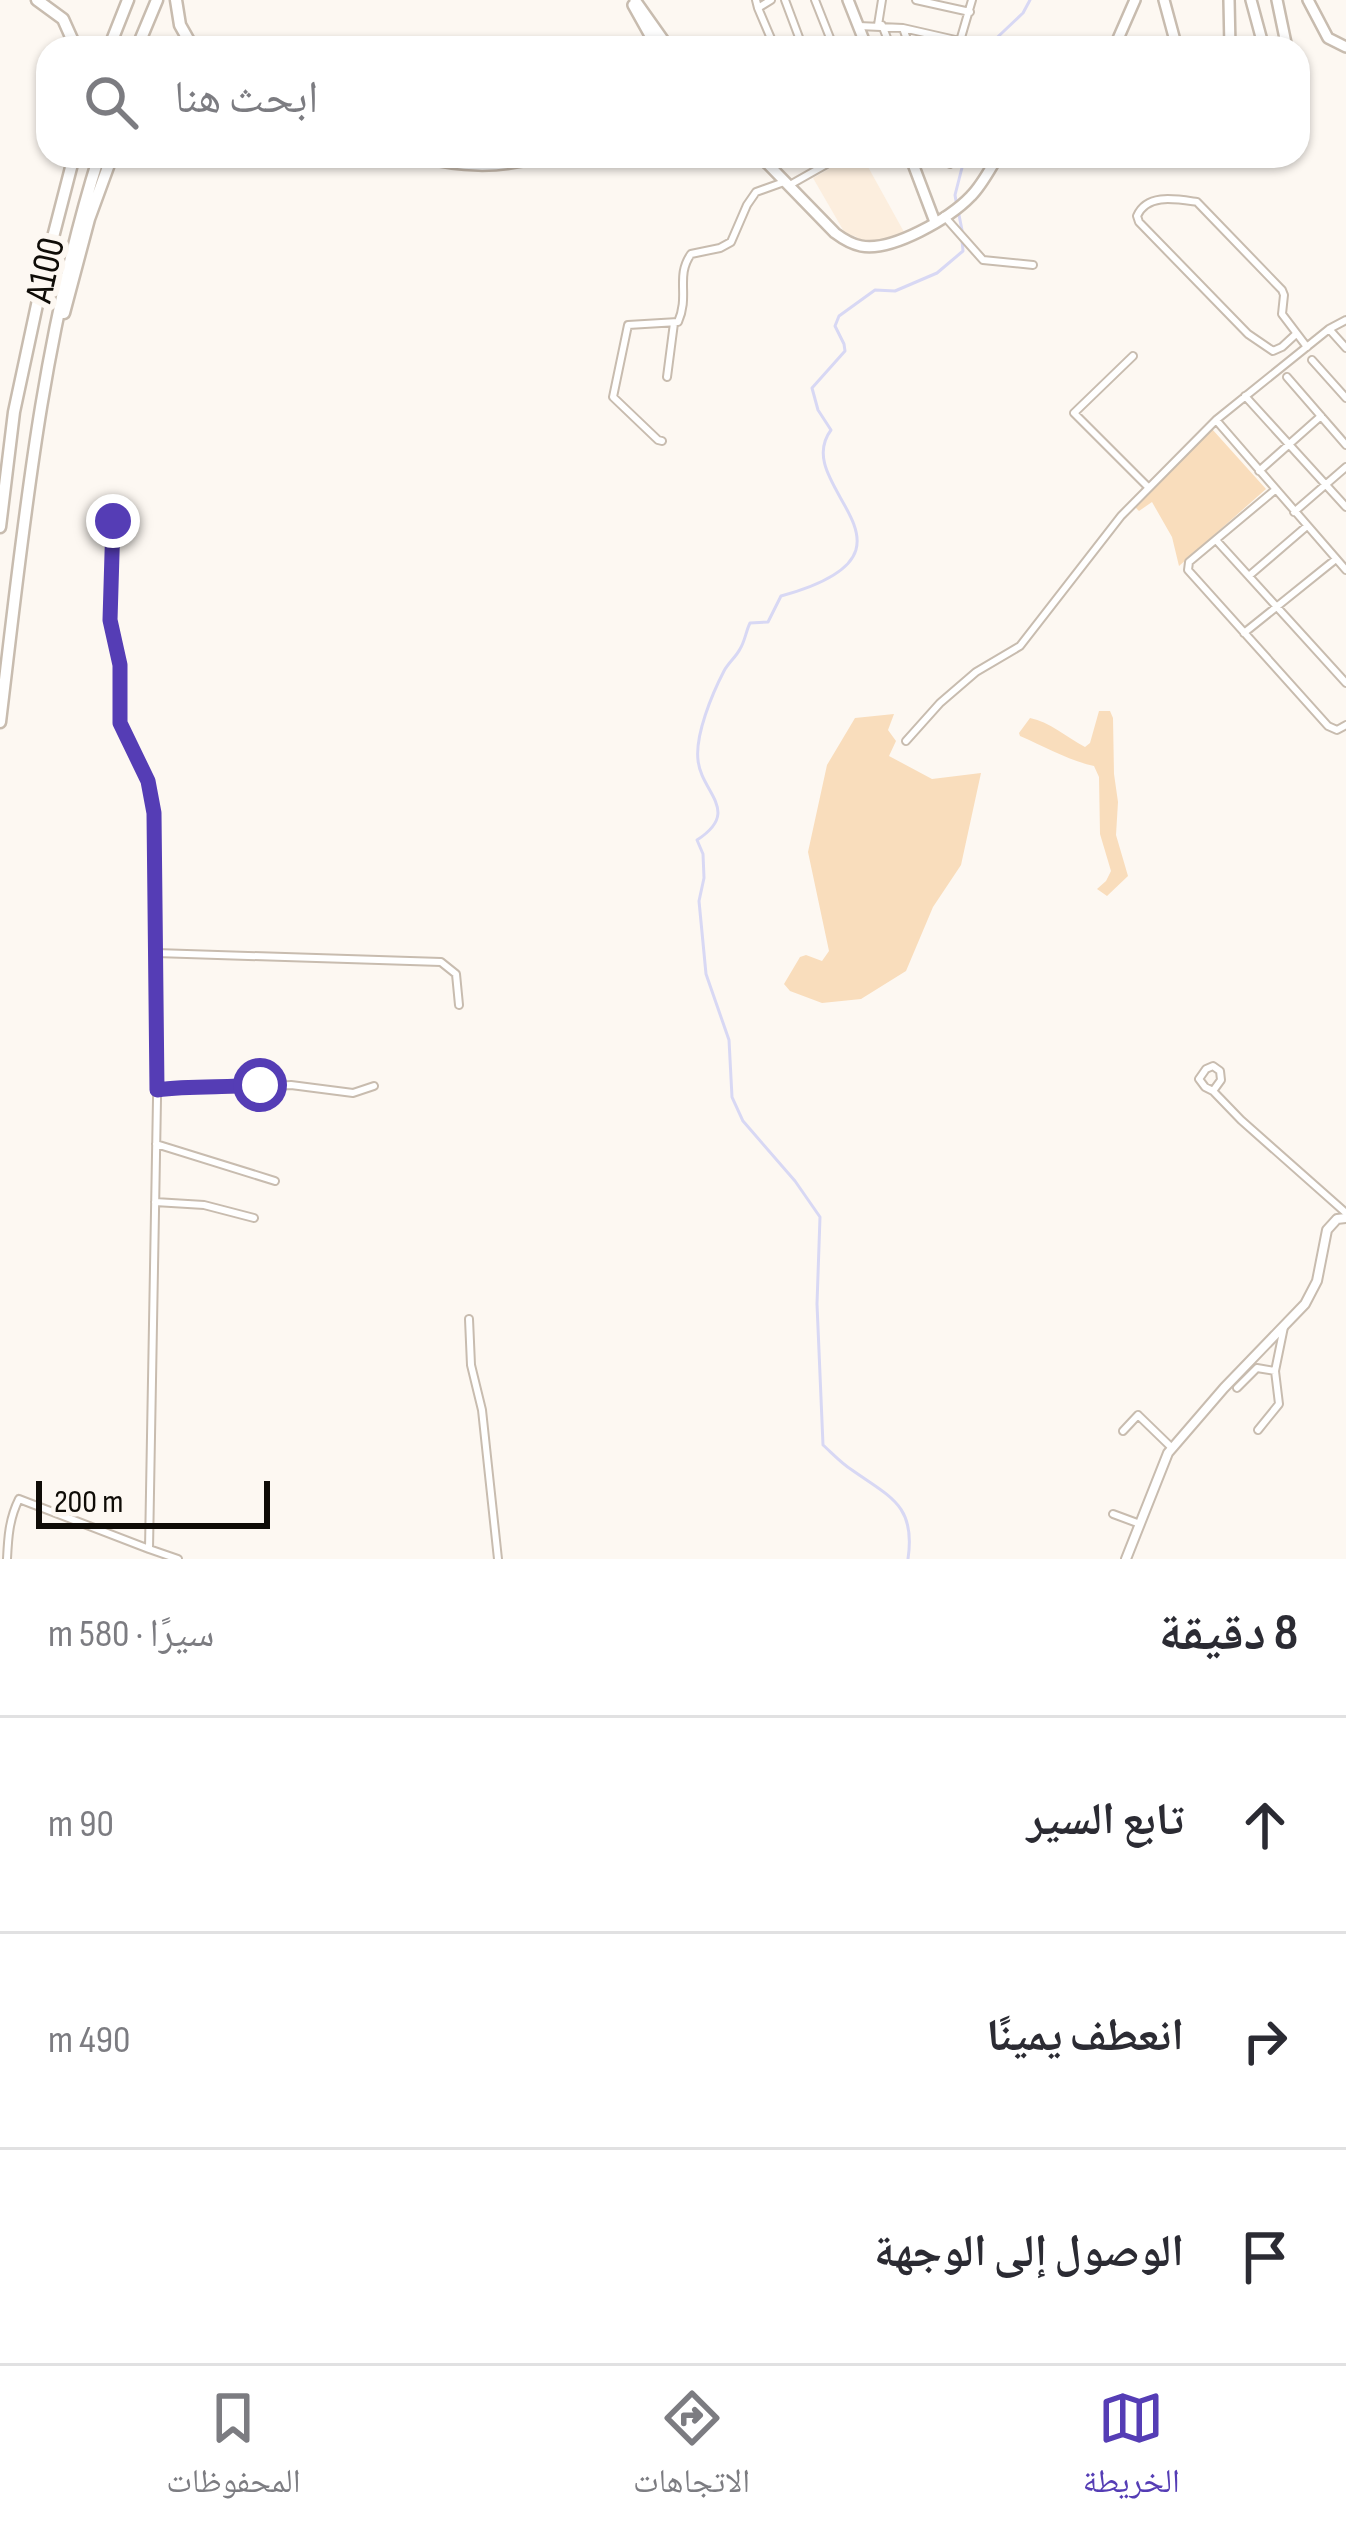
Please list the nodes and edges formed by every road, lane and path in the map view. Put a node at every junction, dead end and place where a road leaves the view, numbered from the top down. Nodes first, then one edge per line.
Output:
1 (38, 0) edge
2 (128, 0) edge
3 (157, 0) edge
4 (176, 0) edge
5 (633, 0) edge
6 (771, 0) edge
7 (785, 0) edge
8 (815, 0) edge
9 (848, 0) edge
10 (882, 0) edge
11 (916, 0) edge
12 (972, 0) edge
13 (1136, 0) edge
14 (1164, 0) edge
15 (1229, 0) edge
16 (1251, 0) edge
17 (1276, 0) edge
18 (1308, 0) edge
19 (757, 4) edge
20 (970, 12) junction
21 (880, 25) junction
22 (858, 26) junction
23 (903, 28) junction
24 (926, 34) joint
25 (71, 36) edge
26 (114, 36) edge
27 (142, 36) edge
28 (186, 36) edge
29 (650, 36) edge
30 (660, 36) edge
31 (771, 36) edge
32 (798, 36) edge
33 (829, 36) edge
34 (862, 36) edge
35 (885, 36) edge
36 (906, 36) edge
37 (936, 36) edge
38 (962, 36) edge
39 (1120, 36) edge
40 (1174, 36) edge
41 (1230, 36) edge
42 (1261, 36) edge
43 (1284, 36) edge
44 (1346, 47) edge
45 (67, 168) edge
46 (96, 168) edge
47 (108, 168) edge
48 (771, 168) edge
49 (817, 168) edge
50 (917, 168) edge
51 (990, 168) edge
52 (786, 184) junction
53 (946, 218) junction
54 (1033, 265) dead end
55 (1346, 320) edge
56 (674, 322) junction
57 (1329, 329) junction
58 (1296, 334) junction
59 (1306, 347) junction
60 (1346, 348) edge
61 (1133, 356) dead end
62 (1312, 360) dead end
63 (668, 377) dead end
64 (1287, 377) dead end
65 (1245, 396) junction
66 (1346, 398) edge
67 (1321, 416) junction
68 (1216, 420) junction
69 (662, 441) dead end
70 (1289, 445) junction
71 (1346, 445) edge
72 (1346, 467) edge
73 (31, 469) junction
74 (1259, 471) junction
75 (1326, 485) junction
76 (1148, 487) junction
77 (1274, 490) junction
78 (1346, 507) edge
79 (1294, 512) junction
80 (113, 521) dead end
81 (1307, 526) junction
82 (0, 527) edge
83 (1216, 539) junction
84 (1336, 559) junction
85 (1346, 570) edge
86 (1249, 575) junction
87 (1277, 607) junction
88 (1244, 633) junction
89 (1346, 683) edge
90 (0, 722) edge
91 (1346, 725) edge
92 (906, 741) dead end
93 (156, 953) junction
94 (459, 1005) dead end
95 (374, 1086) dead end
96 (157, 1090) junction
97 (1213, 1091) dead end
98 (156, 1144) junction
99 (275, 1181) dead end
100 (155, 1202) junction
101 (1346, 1215) edge
102 (254, 1218) dead end
103 (469, 1319) dead end
104 (1285, 1326) junction
105 (1275, 1371) junction
106 (1237, 1388) dead end
107 (1258, 1430) dead end
108 (1123, 1431) dead end
109 (1172, 1448) junction
110 (1113, 1514) dead end
111 (1140, 1524) junction
112 (148, 1549) junction
113 (8, 1559) edge
114 (178, 1559) edge
115 (498, 1559) edge
116 (1126, 1559) edge

1 - 25 highway
2 - 26 highway
3 - 27 highway
4 - 28 highway
5 - 29 main road
5 - 30 main road
6 - 19 street
7 - 32 street
8 - 33 street
9 - 22 main road
10 - 21 street
11 - 20 street
12 - 20 street
13 - 39 main road
14 - 40 main road
15 - 41 main road
16 - 42 main road
17 - 43 main road
18 - 44 main road
19 - 31 street
20 - 38 street
21 - 22 street
21 - 23 street
21 - 35 street
22 - 34 main road
23 - 24 street
23 - 36 street
24 - 37 street
45 - 82 highway
46 - 73 highway, A100
47 - 73 highway
48 - 52 main road
49 - 52 street
50 - 53 main road
51 - 53 main road
52 - 53 main road
52 - 56 street
53 - 54 street
55 - 57 street
56 - 63 street
56 - 69 street
57 - 59 street
57 - 60 street
58 - 58 street
58 - 59 street
59 - 65 street
61 - 76 street
62 - 66 street
64 - 67 street
65 - 68 street
65 - 70 street
67 - 70 street
67 - 71 street
68 - 74 street
68 - 76 street
70 - 74 street
70 - 75 street
72 - 75 street
73 - 90 highway, A100
74 - 77 street
75 - 78 street
75 - 79 street
76 - 92 street
77 - 79 street
77 - 83 street
79 - 81 street
80 - 93 street
81 - 84 street
81 - 86 street
83 - 86 street
83 - 88 street
84 - 85 street
84 - 87 street
86 - 87 street
87 - 88 street
87 - 89 street
88 - 91 street
93 - 94 street
93 - 96 street
95 - 96 street
96 - 98 street
97 - 101 street
98 - 99 street
98 - 100 street
100 - 102 street
100 - 112 street
101 - 104 street
103 - 115 street
104 - 105 street
104 - 109 street
105 - 106 street
105 - 107 street
108 - 109 street
109 - 111 street
110 - 111 street
111 - 116 street
112 - 113 street
112 - 114 street

